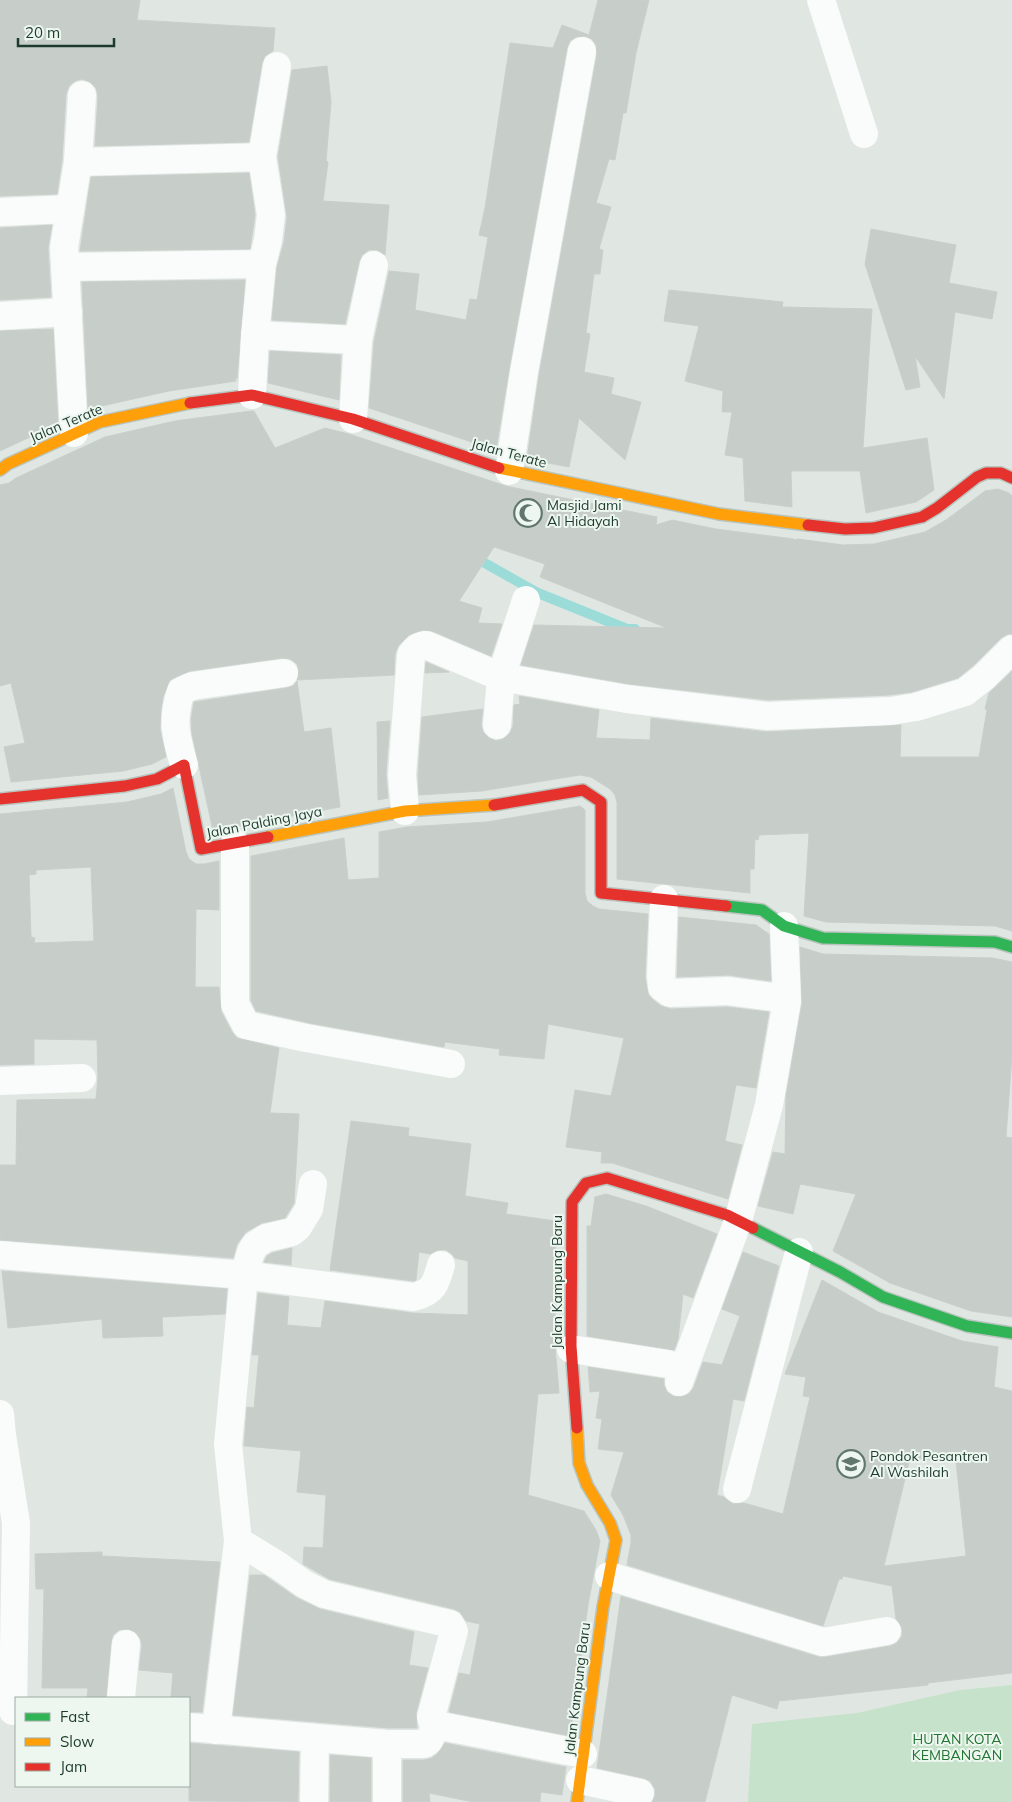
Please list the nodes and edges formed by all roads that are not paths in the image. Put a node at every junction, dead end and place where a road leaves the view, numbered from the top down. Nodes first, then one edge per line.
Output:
1 (821, 0) edge
2 (582, 51) dead end
3 (277, 66) dead end
4 (82, 95) dead end
5 (864, 134) dead end
6 (262, 157) junction
7 (78, 162) junction
8 (70, 209) junction
9 (0, 212) edge
10 (262, 264) junction
11 (374, 265) dead end
12 (65, 267) junction
13 (68, 312) junction
14 (0, 316) edge
15 (255, 336) junction
16 (358, 340) junction
17 (252, 395) junction
18 (353, 419) junction
19 (74, 433) junction
20 (0, 470) edge
21 (510, 471) junction
22 (1012, 478) edge
23 (526, 600) dead end
24 (1012, 649) edge
25 (284, 674) dead end
26 (501, 677) junction
27 (497, 725) dead end
28 (184, 765) junction
29 (0, 799) edge
30 (405, 811) junction
31 (235, 843) junction
32 (664, 900) junction
33 (784, 926) junction
34 (1012, 947) edge
35 (773, 997) dead end
36 (451, 1064) dead end
37 (82, 1078) dead end
38 (0, 1081) edge
39 (313, 1184) dead end
40 (738, 1221) junction
41 (799, 1252) junction
42 (0, 1255) edge
43 (441, 1265) dead end
44 (244, 1275) junction
45 (1012, 1333) edge
46 (571, 1349) junction
47 (0, 1414) edge
48 (736, 1489) dead end
49 (238, 1541) junction
50 (609, 1576) junction
51 (887, 1631) dead end
52 (126, 1644) dead end
53 (121, 1697) edge
54 (10, 1711) edge
55 (436, 1725) junction
56 (190, 1728) edge
57 (216, 1730) junction
58 (315, 1738) junction
59 (387, 1744) junction
60 (580, 1779) edge
61 (640, 1793) dead end
62 (314, 1802) edge
63 (387, 1802) edge

1 - 5 street
2 - 21 street
3 - 6 street
4 - 7 street
6 - 7 street
6 - 10 street
7 - 8 street
8 - 9 street
8 - 12 street
10 - 12 street
10 - 15 street
11 - 16 street
12 - 13 street
13 - 14 street
13 - 19 street
15 - 16 street
15 - 17 street
16 - 18 street
17 - 18 street, Jalan Terate
17 - 19 street, Jalan Terate
18 - 21 street, Jalan Terate
19 - 20 street, Jalan Terate
21 - 22 street, Jalan Terate
23 - 26 street
24 - 26 street
25 - 28 street
26 - 27 street
26 - 30 street
28 - 29 street
28 - 31 street, Jalan Palding Jaya
30 - 31 street, Jalan Palding Jaya
30 - 32 street, Jalan Palding Jaya
31 - 36 street
32 - 33 street
32 - 35 street
33 - 34 street
33 - 40 street
37 - 38 street
39 - 44 street
40 - 41 street, Jalan Kampung Baru
40 - 46 street
40 - 46 street, Jalan Kampung Baru
41 - 45 street, Jalan Kampung Baru
41 - 48 street
42 - 44 street
43 - 44 street
44 - 49 street
46 - 50 street, Jalan Kampung Baru
47 - 54 street
49 - 55 street
49 - 57 street
50 - 51 street
50 - 60 street, Jalan Kampung Baru
52 - 53 street
55 - 59 street
55 - 60 street
56 - 57 street
57 - 58 street
58 - 59 street
58 - 62 street
59 - 63 street
60 - 61 street

